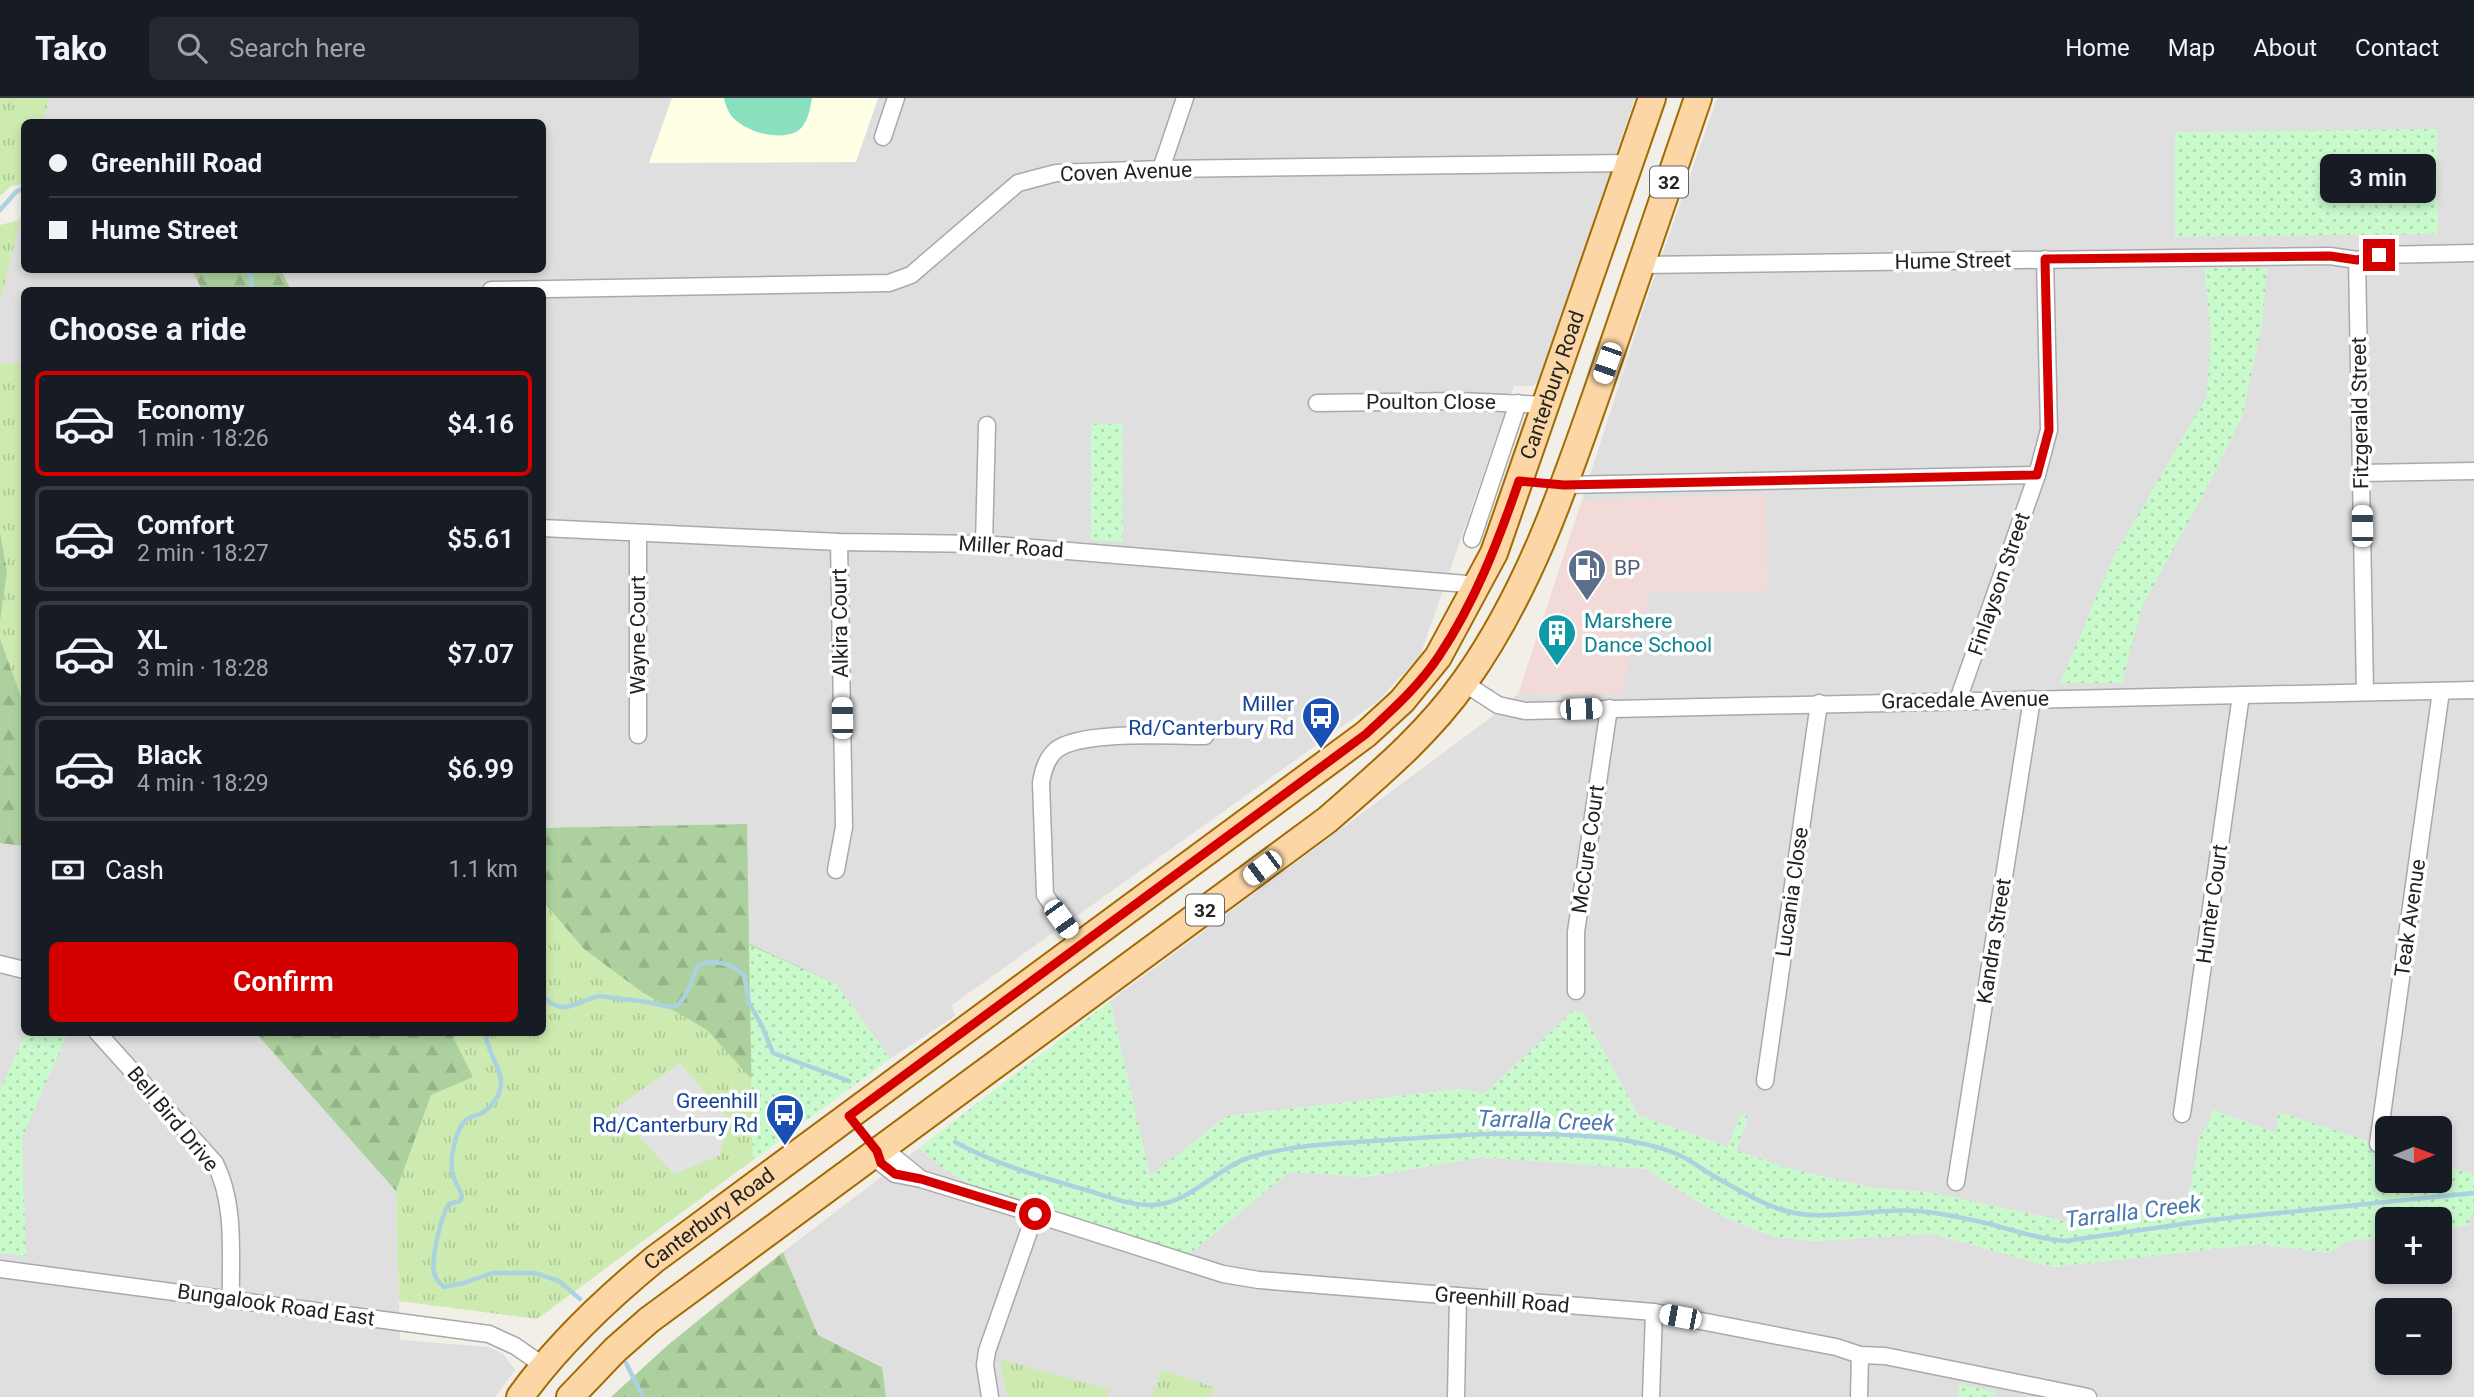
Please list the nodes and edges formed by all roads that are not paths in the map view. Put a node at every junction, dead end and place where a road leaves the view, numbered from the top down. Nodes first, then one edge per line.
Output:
1 (896, 98) edge
2 (1185, 98) edge
3 (1652, 98) edge
4 (1698, 98) edge
5 (883, 137) dead end
6 (1630, 163) junction
7 (1161, 169) junction
8 (1601, 247) junction
9 (2474, 253) edge
10 (2045, 259) junction
11 (2357, 260) junction
12 (1641, 265) junction
13 (546, 289) edge
14 (1317, 403) dead end
15 (1518, 403) junction
16 (1546, 405) junction
17 (986, 425) dead end
18 (2474, 471) edge
19 (2361, 473) junction
20 (2037, 475) junction
21 (1519, 481) junction
22 (1564, 485) junction
23 (546, 528) edge
24 (638, 534) junction
25 (1472, 539) dead end
26 (839, 542) junction
27 (984, 544) junction
28 (1479, 585) junction
29 (1464, 683) junction
30 (2474, 690) edge
31 (2441, 691) junction
32 (2365, 692) junction
33 (2241, 695) junction
34 (2032, 699) junction
35 (1958, 700) junction
36 (1819, 703) junction
37 (1609, 708) junction
38 (638, 735) dead end
39 (1205, 736) dead end
40 (836, 870) dead end
41 (1080, 945) junction
42 (0, 964) edge
43 (21, 969) edge
44 (1110, 980) junction
45 (1576, 991) dead end
46 (101, 1036) edge
47 (1765, 1081) dead end
48 (2182, 1114) dead end
49 (849, 1116) junction
50 (2382, 1116) edge
51 (877, 1151) junction
52 (1956, 1182) dead end
53 (1035, 1214) junction
54 (0, 1269) edge
55 (1458, 1296) junction
56 (231, 1299) junction
57 (1654, 1312) junction
58 (1860, 1355) junction
59 (544, 1366) junction
60 (520, 1397) edge
61 (570, 1397) edge
62 (990, 1397) edge
63 (1456, 1397) edge
64 (1651, 1397) edge
65 (1859, 1397) edge
66 (2088, 1397) edge

1 - 5 street
2 - 7 street
3 - 6 main road, Canterbury Road / 32
4 - 12 main road, Canterbury Road / 32
6 - 7 street, Coven Avenue
6 - 8 main road, Canterbury Road / 32
7 - 13 street, Coven Avenue
8 - 12 main road
8 - 16 main road, Canterbury Road / 32
9 - 11 street, Hume Street
10 - 11 street, Hume Street
10 - 12 street, Hume Street
10 - 20 street, Finlayson Street
11 - 19 street, Fitzgerald Street
12 - 22 main road, Canterbury Road / 32
14 - 15 street, Poulton Close
15 - 16 street, Poulton Close
15 - 25 street
16 - 21 main road, Canterbury Road / 32
17 - 27 street
18 - 19 street
19 - 32 street, Fitzgerald Street
20 - 22 street
20 - 35 street, Finlayson Street
21 - 22 main road
21 - 28 main road, Canterbury Road / 32
22 - 29 main road, Canterbury Road / 32
23 - 24 street, Miller Road
24 - 26 street, Miller Road
24 - 38 street, Wayne Court
26 - 27 street, Miller Road
26 - 40 street, Alkira Court
27 - 28 street, Miller Road
28 - 41 main road, Canterbury Road / 32
29 - 37 street, Gracedale Avenue
29 - 44 main road, Canterbury Road / 32
30 - 31 street, Gracedale Avenue
31 - 32 street, Gracedale Avenue
31 - 50 street, Teak Avenue
32 - 33 street, Gracedale Avenue
33 - 34 street, Gracedale Avenue
33 - 48 street, Hunter Court
34 - 35 street, Gracedale Avenue
34 - 52 street, Kandra Street
35 - 36 street, Gracedale Avenue
36 - 37 street, Gracedale Avenue
36 - 47 street, Lucania Close
37 - 45 street, McCure Court
39 - 41 street
41 - 44 main road
41 - 49 main road, Canterbury Road / 32
42 - 43 street
44 - 51 main road, Canterbury Road / 32
46 - 56 street, Bell Bird Drive
49 - 51 main road
49 - 59 main road, Canterbury Road / 32
51 - 53 street, Greenhill Road
51 - 61 main road, Canterbury Road / 32
53 - 55 street, Greenhill Road
53 - 62 street
54 - 56 street, Bungalook Road East
55 - 57 street, Greenhill Road
55 - 63 street
56 - 59 street, Bungalook Road East
57 - 58 street, Greenhill Road
57 - 64 street
58 - 65 street
58 - 66 street, Greenhill Road
59 - 60 main road, Canterbury Road / 32

